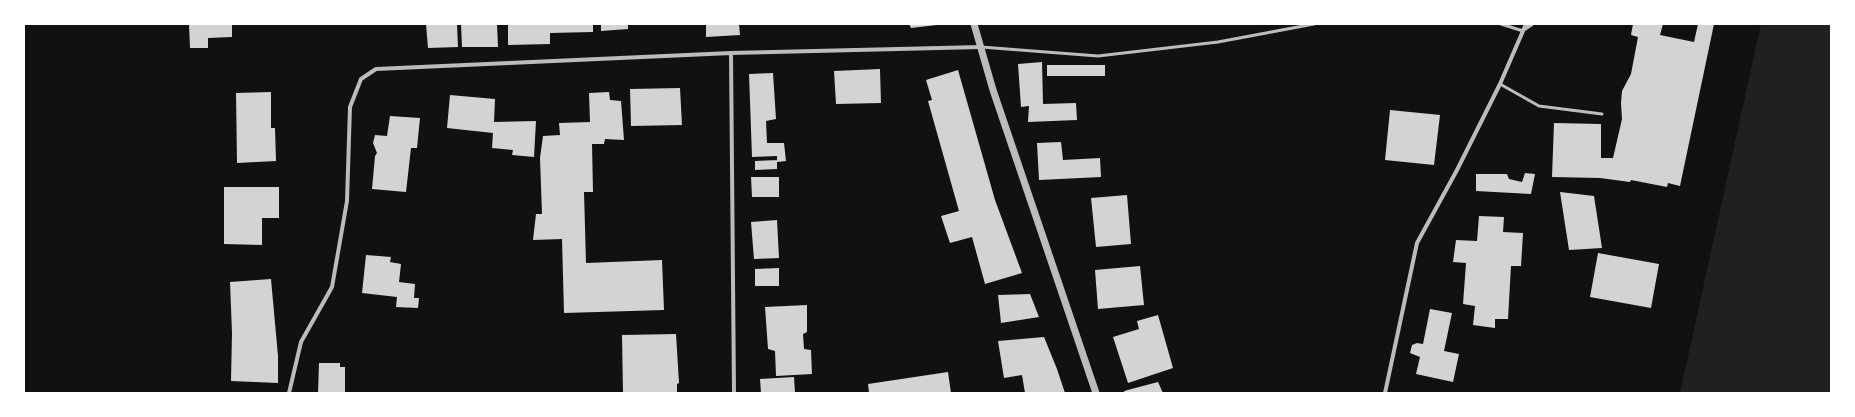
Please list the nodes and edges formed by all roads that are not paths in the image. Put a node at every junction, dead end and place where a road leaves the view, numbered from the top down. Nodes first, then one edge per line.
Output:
1 (974, 24) edge
2 (1314, 24) edge
3 (1501, 24) edge
4 (1526, 24) edge
5 (1532, 24) edge
6 (1522, 31) junction
7 (981, 47) junction
8 (731, 53) junction
9 (1500, 84) junction
10 (1602, 114) dead end
11 (289, 393) edge
12 (734, 393) edge
13 (1096, 393) edge
14 (1385, 393) edge

1 - 7 street
2 - 7 lane
3 - 6 lane
4 - 6 street
5 - 6 street
6 - 9 street
7 - 8 street
7 - 13 street
8 - 11 street
8 - 12 street
9 - 10 lane
9 - 14 street

